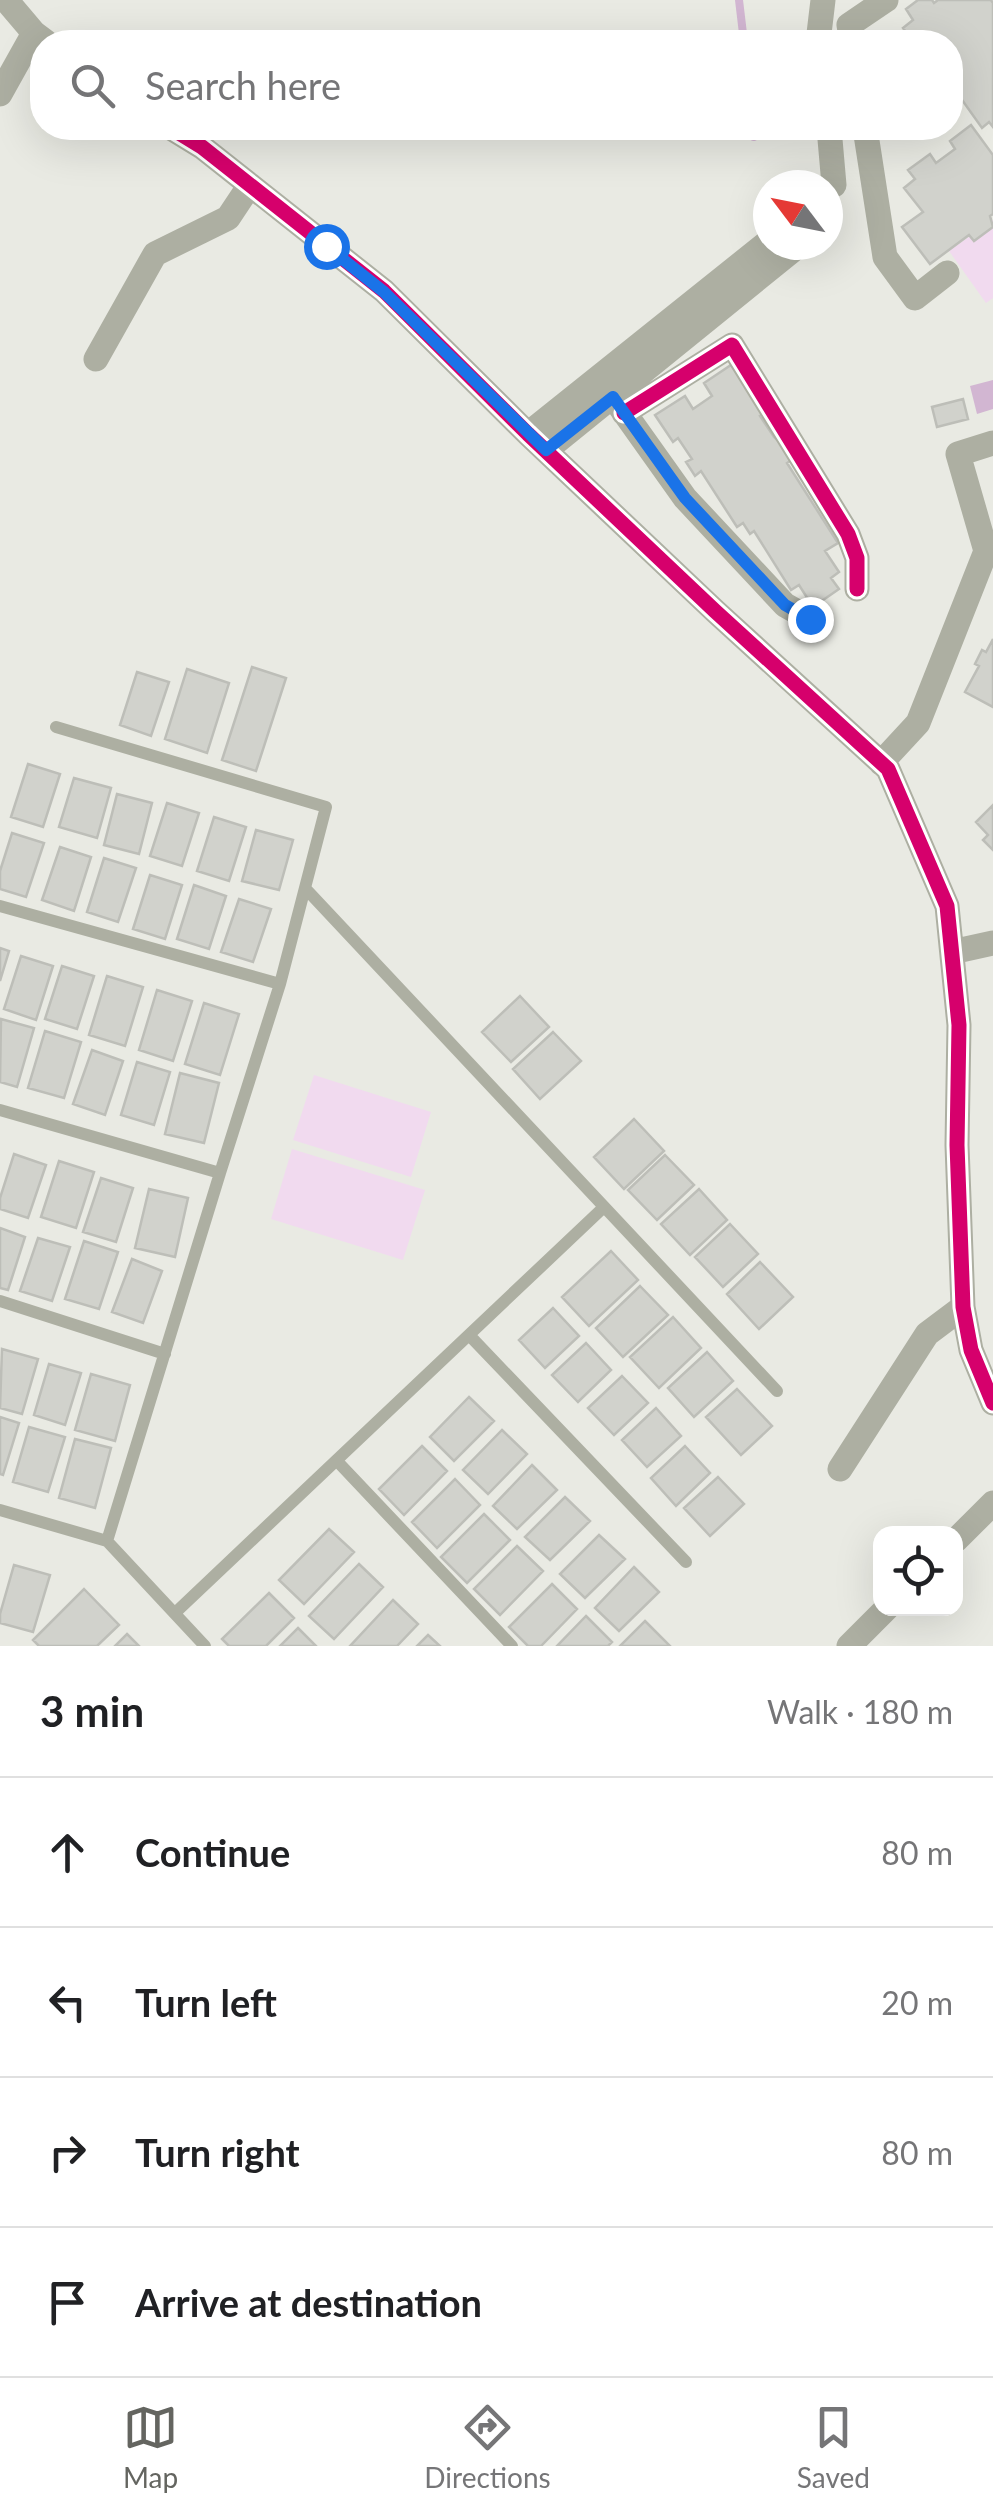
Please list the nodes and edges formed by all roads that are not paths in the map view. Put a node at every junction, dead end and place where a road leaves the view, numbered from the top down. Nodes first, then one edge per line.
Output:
1 (6, 0) edge
2 (823, 0) edge
3 (886, 0) edge
4 (33, 30) edge
5 (819, 30) edge
6 (850, 30) edge
7 (30, 52) edge
8 (0, 94) edge
9 (191, 140) edge
10 (829, 140) edge
11 (867, 140) edge
12 (830, 170) edge
13 (250, 185) junction
14 (753, 255) edge
15 (782, 260) edge
16 (947, 273) dead end
17 (96, 359) dead end
18 (618, 405) junction
19 (537, 442) junction
20 (993, 443) edge
21 (986, 572) edge
22 (857, 589) dead end
23 (810, 619) dead end
24 (56, 727) dead end
25 (881, 763) junction
26 (305, 888) junction
27 (0, 906) edge
28 (993, 943) edge
29 (952, 952) junction
30 (280, 984) junction
31 (0, 1110) edge
32 (220, 1173) junction
33 (604, 1207) junction
34 (0, 1301) edge
35 (963, 1307) junction
36 (470, 1336) junction
37 (165, 1354) junction
38 (777, 1391) dead end
39 (993, 1403) edge
40 (337, 1461) junction
41 (840, 1469) dead end
42 (993, 1503) edge
43 (0, 1510) edge
44 (963, 1533) edge
45 (107, 1541) junction
46 (686, 1562) dead end
47 (175, 1614) junction
48 (879, 1616) edge
49 (205, 1646) edge
50 (512, 1646) edge
51 (849, 1646) edge

1 - 4 street
2 - 5 street
3 - 6 street
7 - 8 street
9 - 13 street
10 - 12 street
11 - 16 street
13 - 17 street
13 - 19 street
14 - 19 street
15 - 18 street
18 - 19 street
18 - 22 street
18 - 23 street
19 - 25 street
20 - 21 street
21 - 25 street
24 - 26 lane
25 - 29 street
26 - 30 lane
26 - 33 lane
27 - 30 lane
28 - 29 street
29 - 35 street
30 - 32 lane
31 - 32 lane
32 - 37 lane
33 - 36 lane
33 - 38 lane
34 - 37 lane
35 - 39 street
35 - 41 street
36 - 40 lane
36 - 46 lane
37 - 45 lane
40 - 47 lane
40 - 50 lane
42 - 44 street
43 - 45 lane
45 - 47 lane
47 - 49 lane
48 - 51 street

